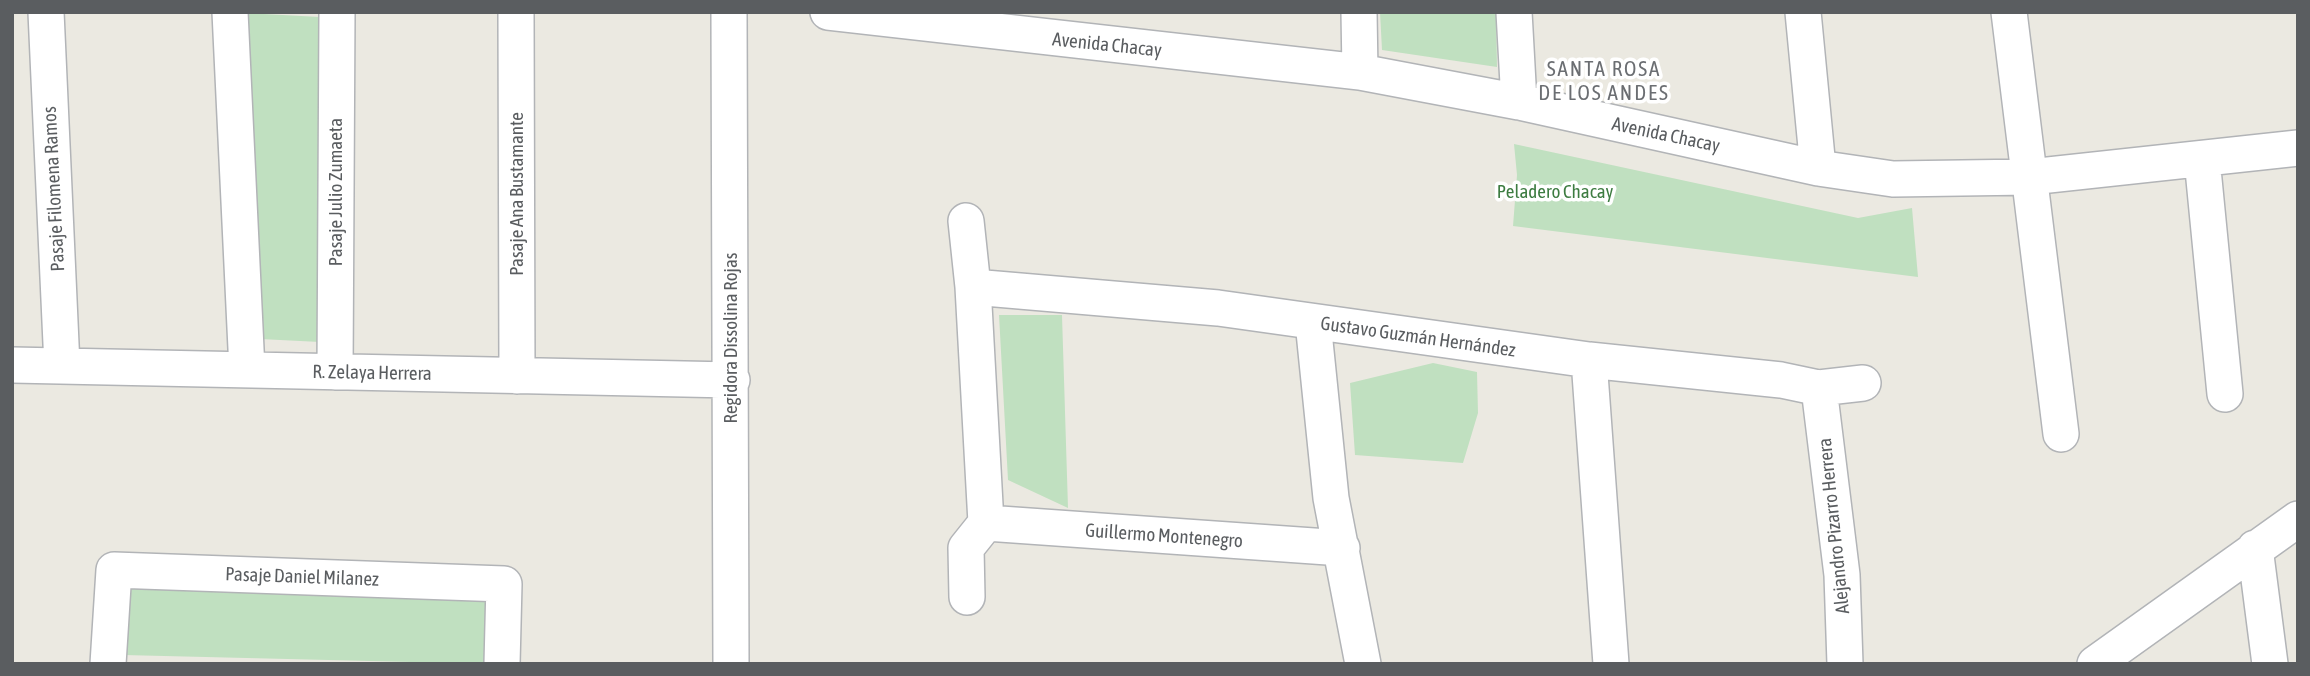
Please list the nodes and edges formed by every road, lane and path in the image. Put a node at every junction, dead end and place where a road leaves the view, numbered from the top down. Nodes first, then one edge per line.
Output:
1 (46, 12) edge
2 (230, 12) edge
3 (337, 12) edge
4 (516, 12) edge
5 (729, 12) edge
6 (828, 12) edge
7 (1359, 12) edge
8 (1514, 12) edge
9 (1803, 12) edge
10 (2009, 12) edge
11 (977, 22) edge
12 (1360, 72) junction
13 (1519, 102) junction
14 (2298, 148) edge
15 (2202, 159) junction
16 (1818, 168) junction
17 (2030, 177) junction
18 (966, 221) dead end
19 (973, 287) junction
20 (1313, 322) junction
21 (1589, 360) junction
22 (12, 365) edge
23 (62, 366) junction
24 (247, 370) junction
25 (335, 372) junction
26 (517, 376) junction
27 (732, 380) junction
28 (1863, 383) dead end
29 (1819, 388) junction
30 (2225, 394) dead end
31 (2061, 434) dead end
32 (2298, 519) edge
33 (986, 523) junction
34 (1342, 548) junction
35 (2255, 548) junction
36 (967, 597) dead end
37 (108, 664) edge
38 (502, 664) edge
39 (732, 664) edge
40 (1363, 664) edge
41 (1611, 664) edge
42 (1845, 664) edge
43 (2095, 664) edge
44 (2270, 664) edge

1 - 23 street, Pasaje Filomena Ramos
2 - 24 street
3 - 25 street, Pasaje Julio Zumaeta
4 - 26 street, Pasaje Ana Bustamante
5 - 27 street, Regidora Dissolina Rojas
6 - 11 street, Avenida Chacay
7 - 12 street
8 - 13 street
9 - 16 street
10 - 17 street
11 - 12 street, Avenida Chacay
12 - 13 street, Avenida Chacay
13 - 16 street, Avenida Chacay
14 - 15 street, Avenida Chacay
15 - 17 street, Avenida Chacay
15 - 30 street
16 - 17 street, Avenida Chacay
17 - 31 street
18 - 19 street
19 - 20 street, Gustavo Guzmán Hernández
19 - 33 street
20 - 21 street, Gustavo Guzmán Hernández
20 - 34 street
21 - 29 street, Gustavo Guzmán Hernández
21 - 41 street
22 - 23 street, R. Zelaya Herrera
23 - 24 street, R. Zelaya Herrera
24 - 25 street, R. Zelaya Herrera
25 - 26 street, R. Zelaya Herrera
26 - 27 street, R. Zelaya Herrera
27 - 39 street, Regidora Dissolina Rojas
28 - 29 street, Gustavo Guzmán Hernández
29 - 42 street, Alejandro Pizarro Herrera
32 - 35 street
33 - 34 street, Guillermo Montenegro
33 - 36 street
34 - 40 street
35 - 43 street
35 - 44 street
37 - 38 street, Pasaje Daniel Milanez

